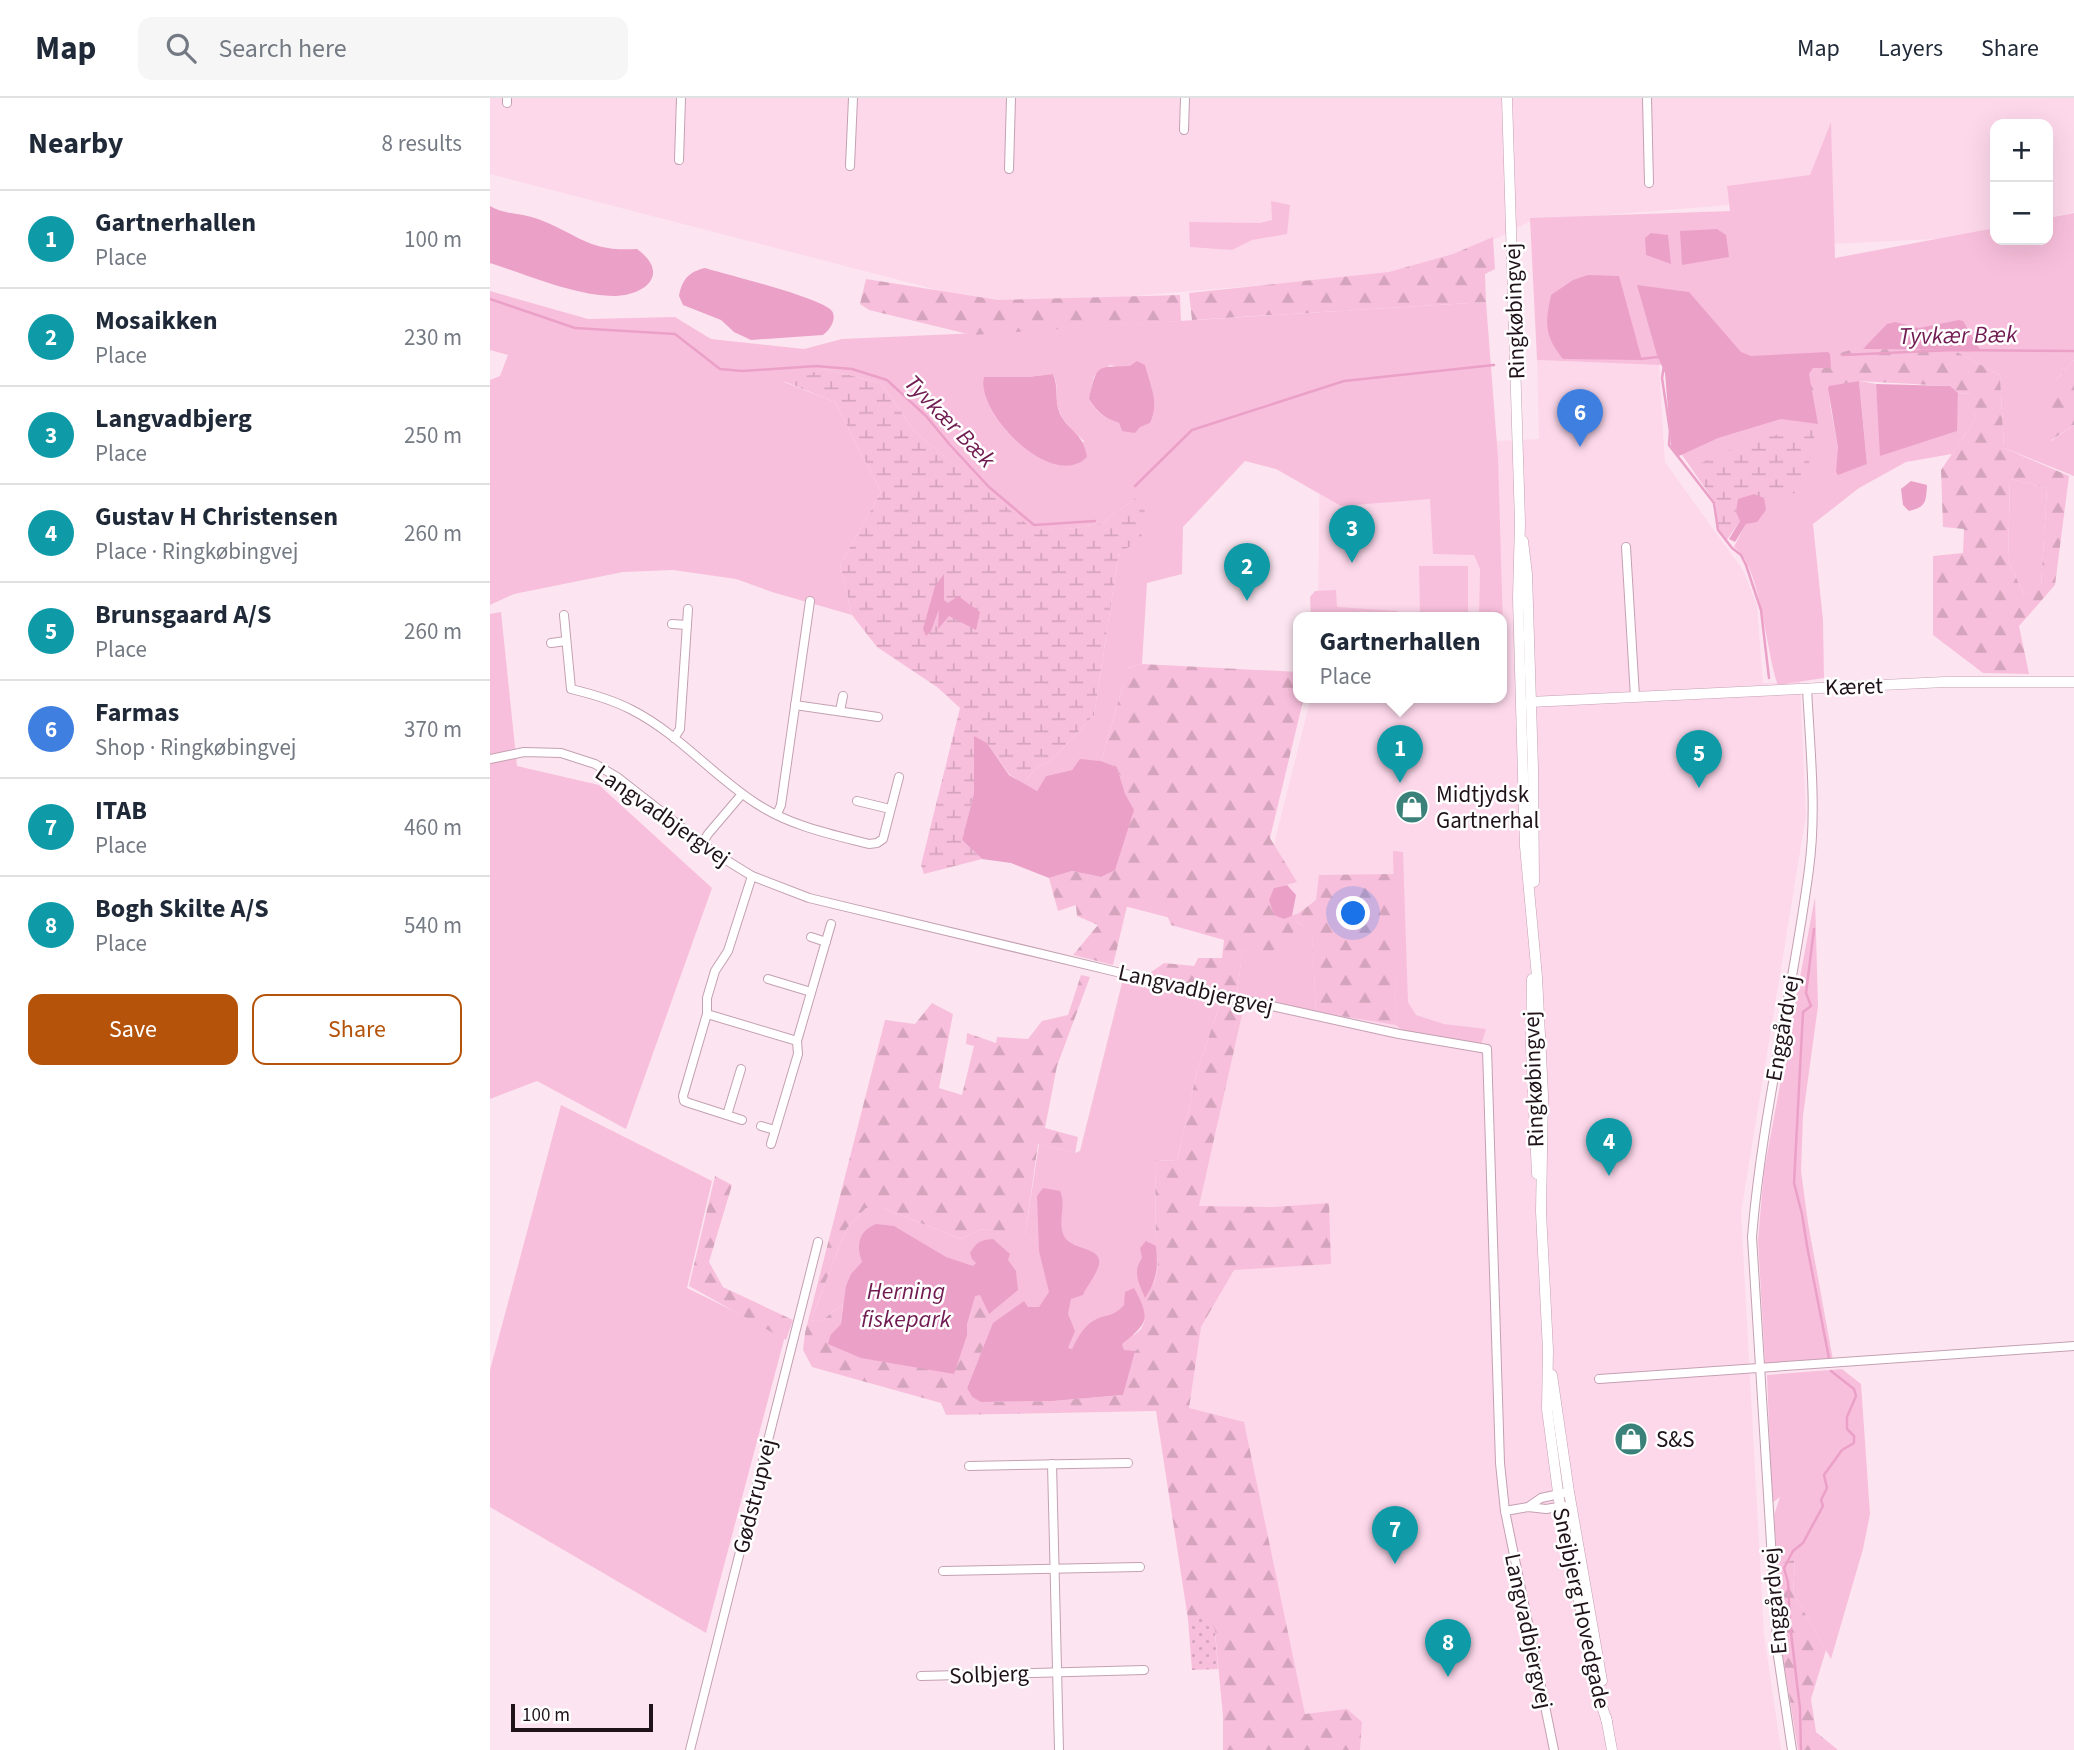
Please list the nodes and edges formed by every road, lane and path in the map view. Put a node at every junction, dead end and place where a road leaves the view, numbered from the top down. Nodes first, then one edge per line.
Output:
1 (681, 98) edge
2 (853, 98) edge
3 (1011, 98) edge
4 (1185, 98) edge
5 (1507, 98) edge
6 (1647, 98) edge
7 (1184, 130) dead end
8 (680, 159) dead end
9 (850, 166) dead end
10 (1009, 169) dead end
11 (1648, 183) dead end
12 (1520, 523) junction
13 (1626, 547) dead end
14 (810, 601) dead end
15 (688, 609) dead end
16 (564, 615) dead end
17 (672, 624) dead end
18 (687, 625) junction
19 (566, 642) junction
20 (551, 643) dead end
21 (2074, 682) edge
22 (1807, 688) junction
23 (843, 696) dead end
24 (1635, 697) junction
25 (1530, 702) junction
26 (795, 705) junction
27 (841, 711) junction
28 (878, 717) dead end
29 (674, 738) junction
30 (490, 759) edge
31 (899, 777) dead end
32 (742, 794) junction
33 (857, 801) dead end
34 (890, 809) junction
35 (777, 814) junction
36 (702, 844) junction
37 (752, 876) junction
38 (1532, 913) junction
39 (831, 925) dead end
40 (811, 937) dead end
41 (826, 942) junction
42 (768, 979) dead end
43 (811, 992) junction
44 (707, 1014) junction
45 (797, 1041) junction
46 (741, 1069) dead end
47 (727, 1115) junction
48 (742, 1120) dead end
49 (761, 1126) dead end
50 (775, 1130) junction
51 (771, 1144) dead end
52 (818, 1242) dead end
53 (2074, 1346) edge
54 (1548, 1350) junction
55 (1759, 1368) junction
56 (1599, 1379) dead end
57 (1128, 1463) dead end
58 (1052, 1464) junction
59 (969, 1466) dead end
60 (1559, 1494) junction
61 (1566, 1506) junction
62 (1528, 1507) junction
63 (1505, 1511) junction
64 (1140, 1567) dead end
65 (1055, 1569) junction
66 (943, 1571) dead end
67 (1144, 1670) dead end
68 (1057, 1672) junction
69 (921, 1676) dead end
70 (690, 1750) edge
71 (1059, 1750) edge
72 (1554, 1750) edge
73 (1612, 1750) edge
74 (1792, 1750) edge

1 - 8 street
2 - 9 street
3 - 10 street
4 - 7 street
5 - 12 street, Ringkøbingvej
6 - 11 street
12 - 25 street, Ringkøbingvej
12 - 38 street, Ringkøbingvej
13 - 24 street
14 - 26 street
15 - 18 street
16 - 19 street
17 - 18 street
18 - 29 street
19 - 20 street
19 - 29 street
21 - 22 street, Kæret
22 - 24 street, Kæret
22 - 55 street, Enggårdvej
23 - 27 street
24 - 25 street, Kæret
25 - 38 street, Ringkøbingvej
26 - 27 street
26 - 35 street
27 - 28 street
29 - 32 street
30 - 36 street, Langvadbjergvej
31 - 34 street
32 - 35 street
32 - 36 street
33 - 34 street
34 - 35 street
36 - 37 street, Langvadbjergvej
37 - 44 street
37 - 63 street, Langvadbjergvej
38 - 54 street, Ringkøbingvej
39 - 41 street
40 - 41 street
41 - 43 street
42 - 43 street
43 - 45 street
44 - 45 street
44 - 47 street
45 - 50 street
46 - 47 street
47 - 48 street
49 - 50 street
50 - 51 street
52 - 70 street, Gødstrupvej
53 - 55 street
54 - 60 street, Ringkøbingvej
54 - 60 street, Ringkøbingvej
55 - 56 street
55 - 74 street, Enggårdvej
57 - 58 street
58 - 59 street
58 - 65 street, Solbjerg
60 - 61 street, Snejbjerg Hovedgade
60 - 62 street
61 - 62 street
61 - 73 street, Snejbjerg Hovedgade
62 - 63 street
63 - 72 street, Langvadbjergvej
64 - 65 street
65 - 66 street
65 - 68 street, Solbjerg
67 - 68 street, Solbjerg
68 - 69 street, Solbjerg
68 - 71 street, Solbjerg

